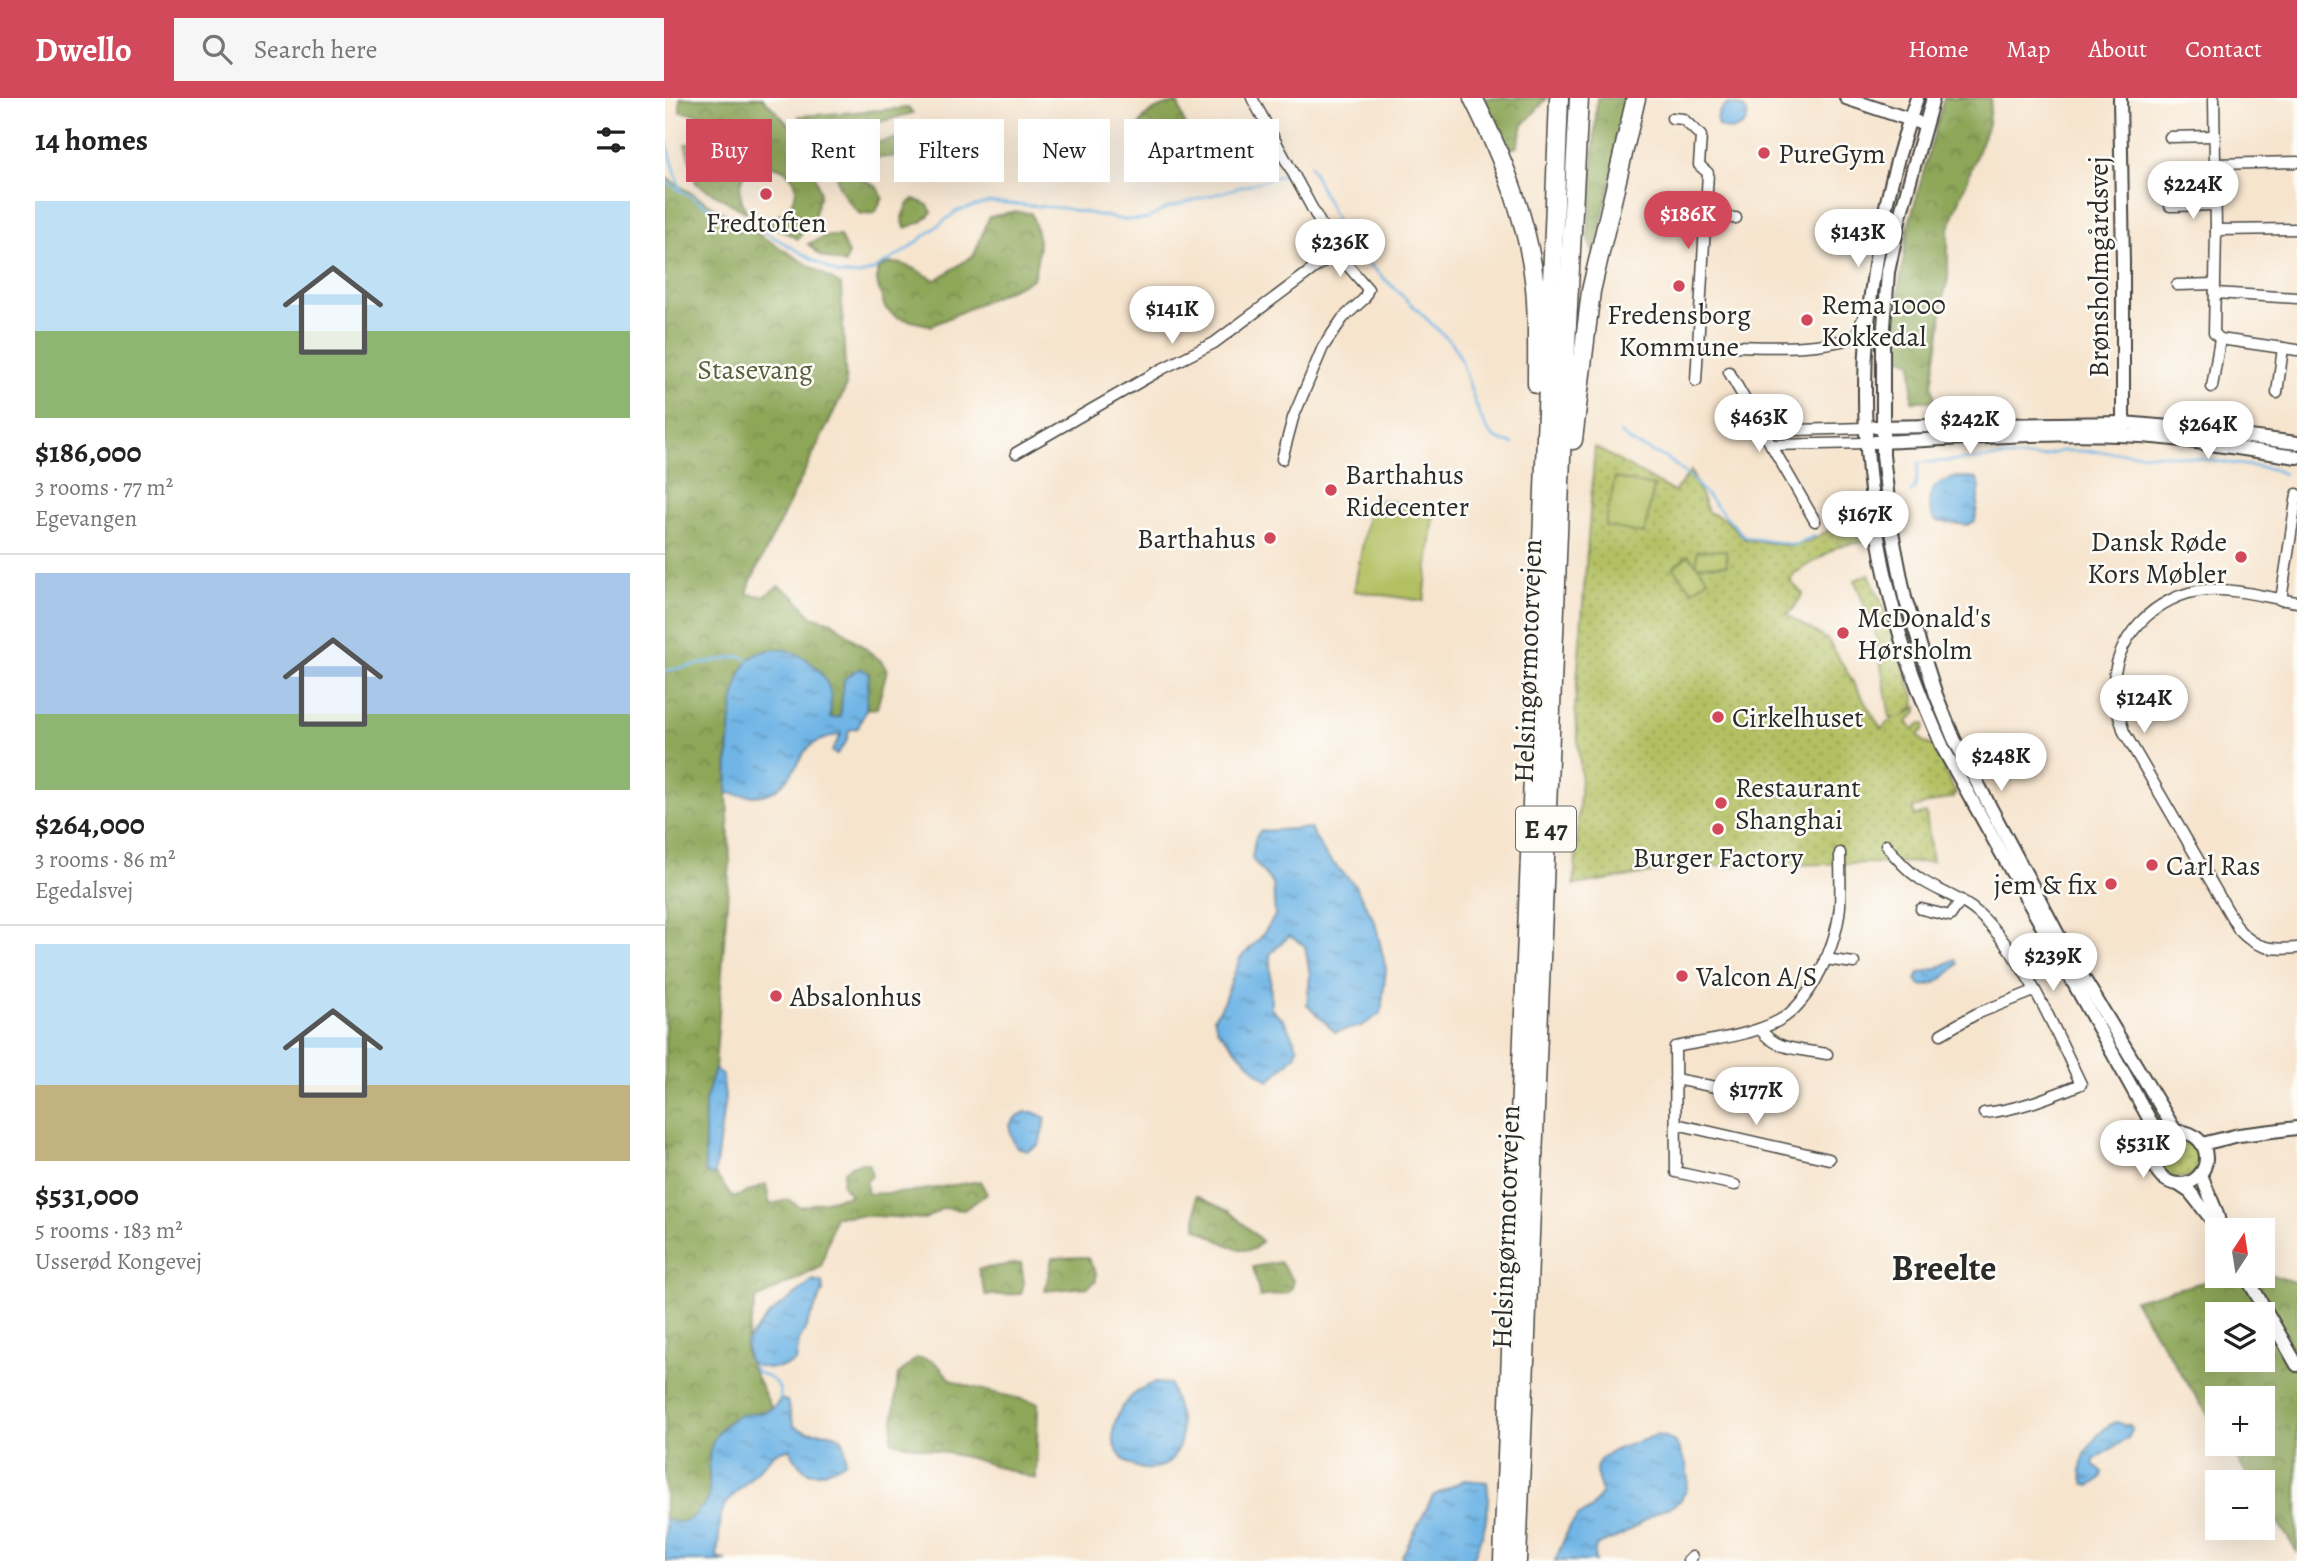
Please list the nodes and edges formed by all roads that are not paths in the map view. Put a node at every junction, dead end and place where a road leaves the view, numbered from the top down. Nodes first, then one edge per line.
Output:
1 (1252, 98) edge
2 (1473, 98) edge
3 (1559, 98) edge
4 (1579, 98) edge
5 (1636, 98) edge
6 (1846, 98) edge
7 (1917, 98) edge
8 (1933, 98) edge
9 (2120, 98) edge
10 (2214, 98) edge
11 (1672, 118) dead end
12 (1909, 120) junction
13 (1924, 125) junction
14 (2214, 136) junction
15 (2170, 138) dead end
16 (2297, 162) edge
17 (2215, 164) junction
18 (2215, 205) junction
19 (2171, 206) dead end
20 (1706, 217) junction
21 (1736, 218) dead end
22 (2297, 229) edge
23 (2216, 230) junction
24 (1336, 252) junction
25 (2177, 285) dead end
26 (2215, 288) junction
27 (1871, 297) junction
28 (2297, 298) edge
29 (2220, 339) junction
30 (1736, 346) dead end
31 (2283, 348) junction
32 (2297, 350) edge
33 (1729, 372) dead end
34 (1696, 381) dead end
35 (2213, 387) dead end
36 (2277, 393) dead end
37 (1882, 427) junction
38 (1865, 428) junction
39 (2123, 430) junction
40 (1763, 431) junction
41 (1883, 442) junction
42 (1866, 443) junction
43 (2297, 443) edge
44 (1772, 445) junction
45 (1016, 453) dead end
46 (2297, 457) edge
47 (1283, 459) dead end
48 (2297, 494) edge
49 (1815, 521) dead end
50 (1557, 558) junction
51 (2281, 600) junction
52 (2297, 602) edge
53 (1540, 611) junction
54 (1886, 845) dead end
55 (1840, 853) dead end
56 (1961, 900) junction
57 (1921, 909) dead end
58 (2297, 948) edge
59 (1825, 960) junction
60 (1854, 964) dead end
61 (2034, 991) junction
62 (1760, 1029) junction
63 (1941, 1034) dead end
64 (1827, 1054) dead end
65 (1675, 1079) junction
66 (1731, 1090) dead end
67 (1984, 1114) dead end
68 (1676, 1124) junction
69 (2297, 1128) edge
70 (2176, 1132) junction
71 (2248, 1135) junction
72 (2161, 1140) junction
73 (2202, 1143) junction
74 (2206, 1157) junction
75 (1829, 1159) dead end
76 (2201, 1173) junction
77 (2178, 1184) junction
78 (1735, 1185) dead end
79 (2211, 1218) edge
80 (2219, 1218) edge
81 (2253, 1288) edge
82 (2297, 1365) edge
83 (1503, 1561) edge
84 (1517, 1561) edge

1 - 24 street
2 - 53 highway
3 - 53 highway, Helsingørmotorvejen / E 47
4 - 50 highway, Helsingørmotorvejen / E 47
5 - 50 highway
6 - 12 main road
7 - 12 main road
8 - 13 main road
9 - 39 main road, Brønsholmgårdsvej
10 - 14 street
11 - 20 street
12 - 13 main road
12 - 27 main road
13 - 37 main road
14 - 15 street
14 - 17 street
16 - 17 street
17 - 18 street
18 - 19 street
18 - 23 street
20 - 21 street
20 - 34 street
22 - 23 street
23 - 26 street
24 - 45 street
24 - 47 street
25 - 26 street
26 - 28 street
26 - 29 street
27 - 30 street
27 - 38 main road
29 - 31 street
29 - 35 street
31 - 32 street
31 - 36 street
33 - 40 street
37 - 38 main road
37 - 39 main road
37 - 41 main road
38 - 40 street
38 - 42 main road
39 - 41 main road
39 - 43 main road
39 - 46 main road
40 - 44 street
41 - 42 main road
41 - 70 main road
42 - 44 street
42 - 72 main road
44 - 49 street
48 - 51 street
50 - 84 highway, Helsingørmotorvejen / E 47
51 - 52 street
51 - 58 street
53 - 83 highway, Helsingørmotorvejen / E 47
54 - 56 street
55 - 59 street
56 - 57 street
56 - 61 street
59 - 60 street
59 - 62 street
61 - 63 street
61 - 67 street
62 - 64 street
62 - 65 street
65 - 66 street
65 - 68 street
68 - 75 street
68 - 78 street
69 - 71 main road
70 - 72 main road
70 - 73 main road
71 - 73 main road
71 - 74 main road
72 - 77 main road
73 - 74 main road
74 - 76 main road
76 - 77 main road
76 - 80 main road
77 - 79 main road
81 - 82 main road

